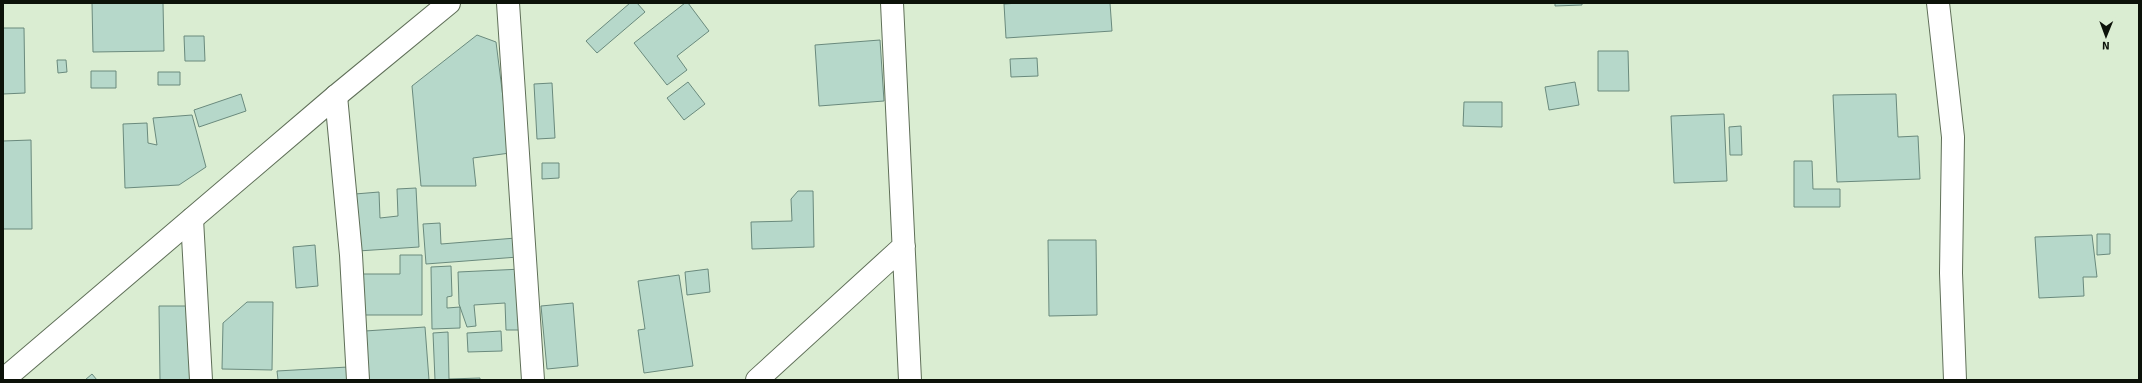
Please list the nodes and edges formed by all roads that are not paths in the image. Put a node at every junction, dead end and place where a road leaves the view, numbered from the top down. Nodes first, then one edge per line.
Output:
1 (449, 3) edge
2 (508, 3) edge
3 (892, 3) edge
4 (1938, 3) edge
5 (336, 96) junction
6 (192, 219) junction
7 (904, 246) junction
8 (3, 380) edge
9 (201, 380) edge
10 (358, 380) edge
11 (533, 380) edge
12 (757, 380) edge
13 (910, 380) edge
14 (1955, 380) edge

1 - 5 street
2 - 11 street
3 - 7 street
4 - 14 street
5 - 6 street
5 - 10 street
6 - 8 street
6 - 9 street
7 - 12 street
7 - 13 street

